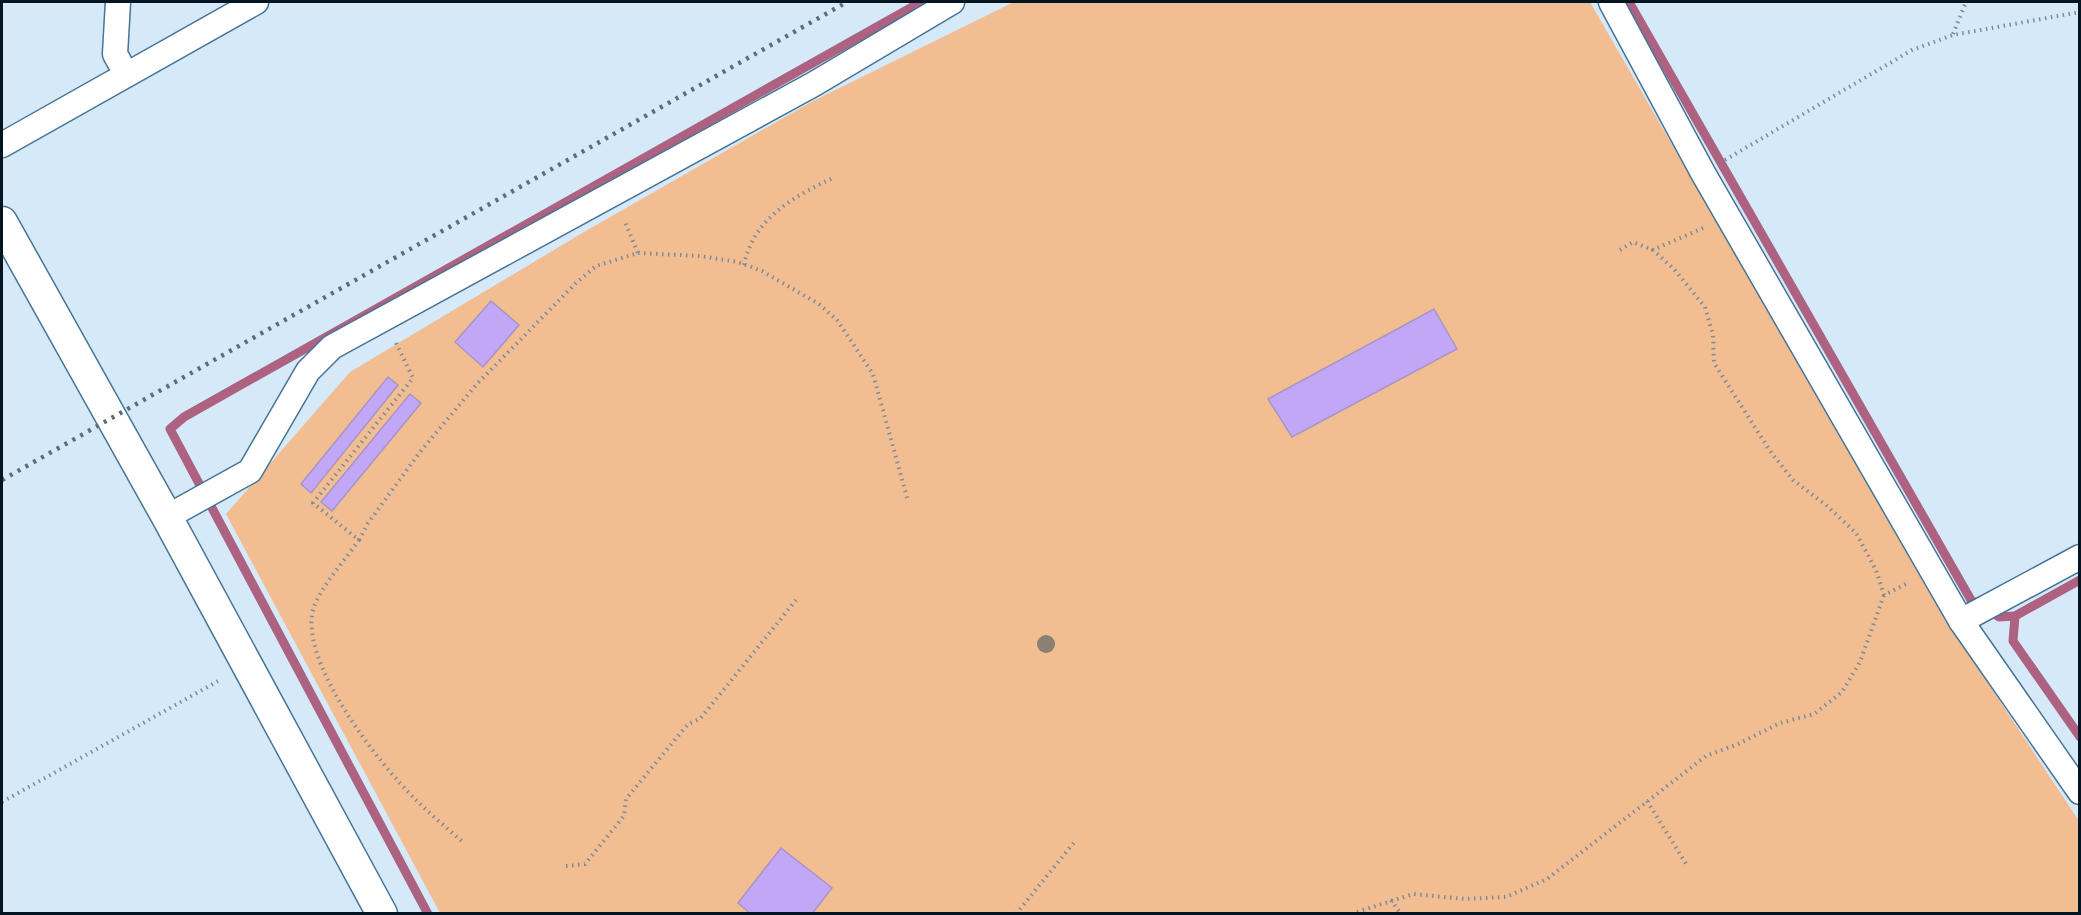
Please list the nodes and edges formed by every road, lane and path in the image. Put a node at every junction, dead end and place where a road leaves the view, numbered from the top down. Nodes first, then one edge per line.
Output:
1 (118, 2) edge
2 (256, 2) edge
3 (952, 2) edge
4 (1611, 2) edge
5 (1966, 2) edge
6 (2079, 12) edge
7 (1953, 35) junction
8 (126, 74) junction
9 (2, 145) edge
10 (1703, 173) junction
11 (833, 178) dead end
12 (613, 191) junction
13 (1729, 217) junction
14 (2, 222) edge
15 (1620, 250) dead end
16 (1653, 250) junction
17 (638, 253) junction
18 (744, 265) junction
19 (384, 319) junction
20 (908, 501) dead end
21 (167, 517) junction
22 (359, 540) junction
23 (2079, 557) edge
24 (1933, 570) junction
25 (1884, 595) junction
26 (796, 600) dead end
27 (1968, 618) junction
28 (247, 665) junction
29 (2079, 792) edge
30 (1647, 801) junction
31 (2, 802) edge
32 (1076, 840) dead end
33 (464, 843) dead end
34 (566, 866) dead end
35 (1688, 867) dead end
36 (1391, 900) junction
37 (1357, 912) edge
38 (382, 914) edge
39 (1016, 914) edge
40 (1401, 914) edge

1 - 8 street
2 - 8 street
3 - 12 street
4 - 10 street
5 - 7 path
6 - 7 path
7 - 10 path
8 - 9 street
10 - 13 street
11 - 18 path
12 - 17 path
12 - 19 street
13 - 16 path
13 - 24 street
14 - 21 street
15 - 16 path
16 - 25 path
17 - 18 path
17 - 22 path
18 - 20 path
19 - 21 street
19 - 22 path
21 - 28 street
22 - 33 path
23 - 27 street
24 - 25 path
24 - 27 street
25 - 30 path
26 - 34 path
27 - 29 street
28 - 31 path
28 - 38 street
30 - 35 path
30 - 36 path
32 - 39 path
36 - 37 path
36 - 40 path

